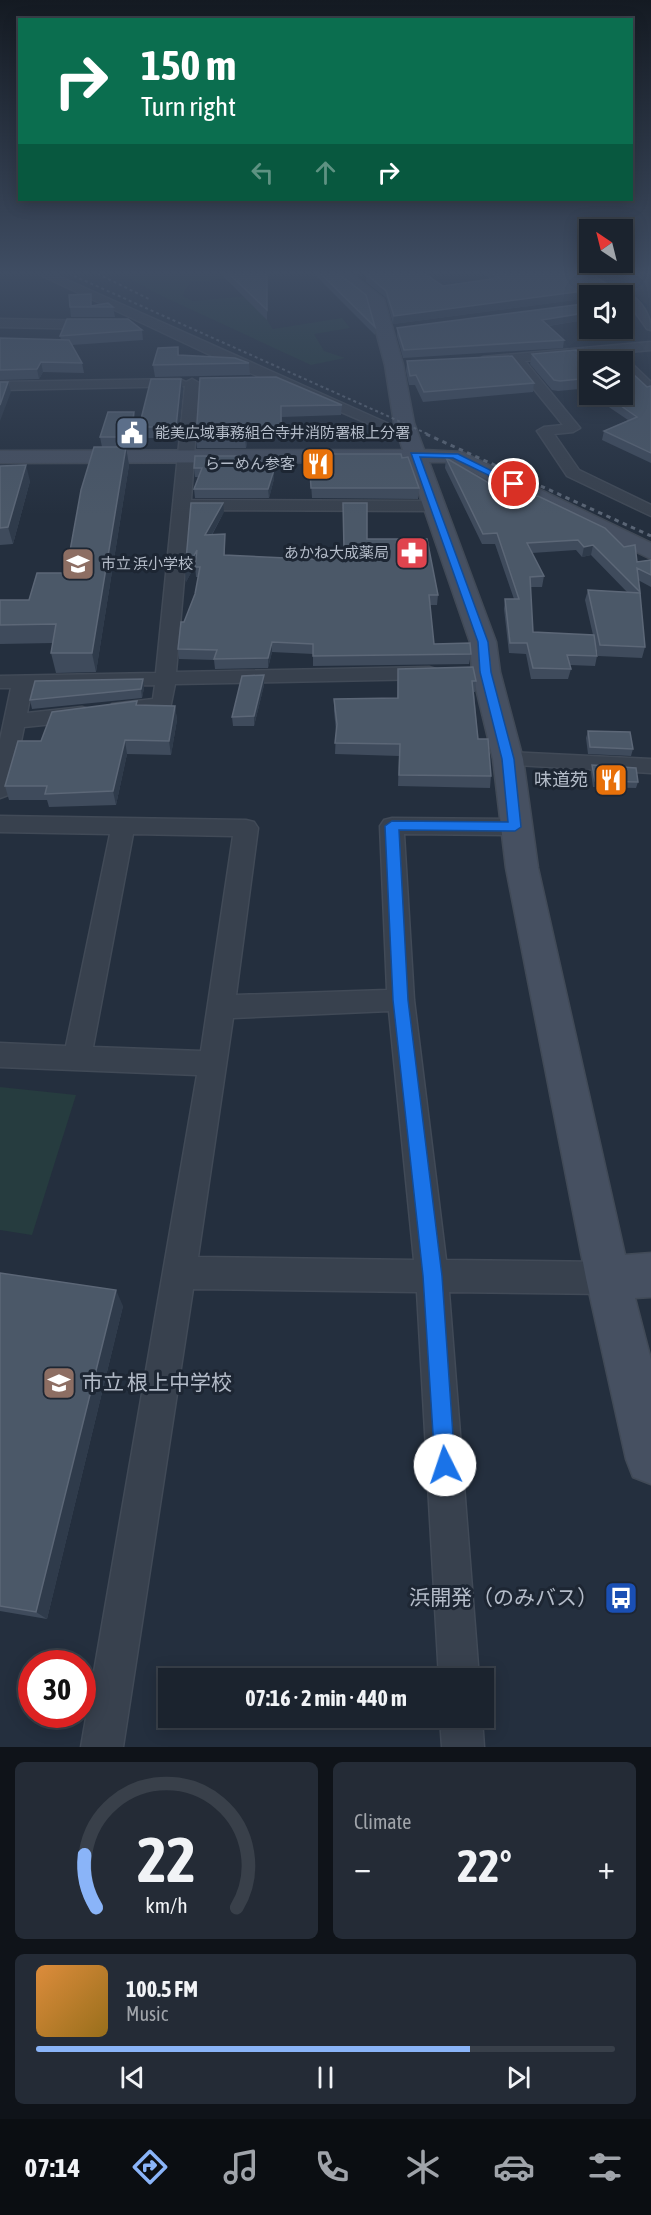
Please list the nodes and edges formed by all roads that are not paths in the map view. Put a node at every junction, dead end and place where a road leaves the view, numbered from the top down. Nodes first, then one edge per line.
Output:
1 (219, 353) edge
2 (396, 353) edge
3 (579, 354) edge
4 (516, 359) junction
5 (474, 362) edge
6 (633, 373) edge
7 (250, 381) edge
8 (285, 382) junction
9 (0, 386) edge
10 (651, 390) edge
11 (412, 445) junction
12 (185, 455) junction
13 (0, 457) edge
14 (183, 505) junction
15 (433, 506) junction
16 (651, 511) edge
17 (651, 552) edge
18 (467, 672) junction
19 (165, 678) junction
20 (23, 681) junction
21 (0, 682) edge
22 (14, 721) junction
23 (508, 759) junction
24 (651, 766) edge
25 (0, 790) edge
26 (0, 824) edge
27 (123, 826) junction
28 (515, 827) junction
29 (401, 1000) junction
30 (221, 1007) junction
31 (0, 1055) edge
32 (77, 1058) junction
33 (213, 1064) junction
34 (179, 1273) junction
35 (651, 1275) edge
36 (432, 1276) junction
37 (608, 1278) junction
38 (651, 1459) edge
39 (458, 1668) edge
40 (462, 1728) edge
41 (102, 1747) edge
42 (463, 1747) edge

1 - 8 street
2 - 11 street
3 - 4 street
4 - 5 street
4 - 16 street
6 - 10 street
7 - 8 street
8 - 11 street
9 - 12 street
11 - 12 street
11 - 15 street
11 - 17 street
12 - 13 street
12 - 14 street
14 - 15 street
14 - 19 street
15 - 18 street
18 - 19 street
18 - 23 street
19 - 20 street
19 - 22 street
20 - 21 street
20 - 22 street
22 - 25 street
23 - 24 street
23 - 28 street
26 - 27 street
27 - 30 street
27 - 32 street
28 - 29 street
28 - 37 street
29 - 30 street
29 - 36 street
30 - 33 street
31 - 32 street
32 - 33 street
33 - 34 street
34 - 36 street
34 - 41 street
35 - 37 street
36 - 37 street
36 - 39 street
37 - 38 street
40 - 42 street

